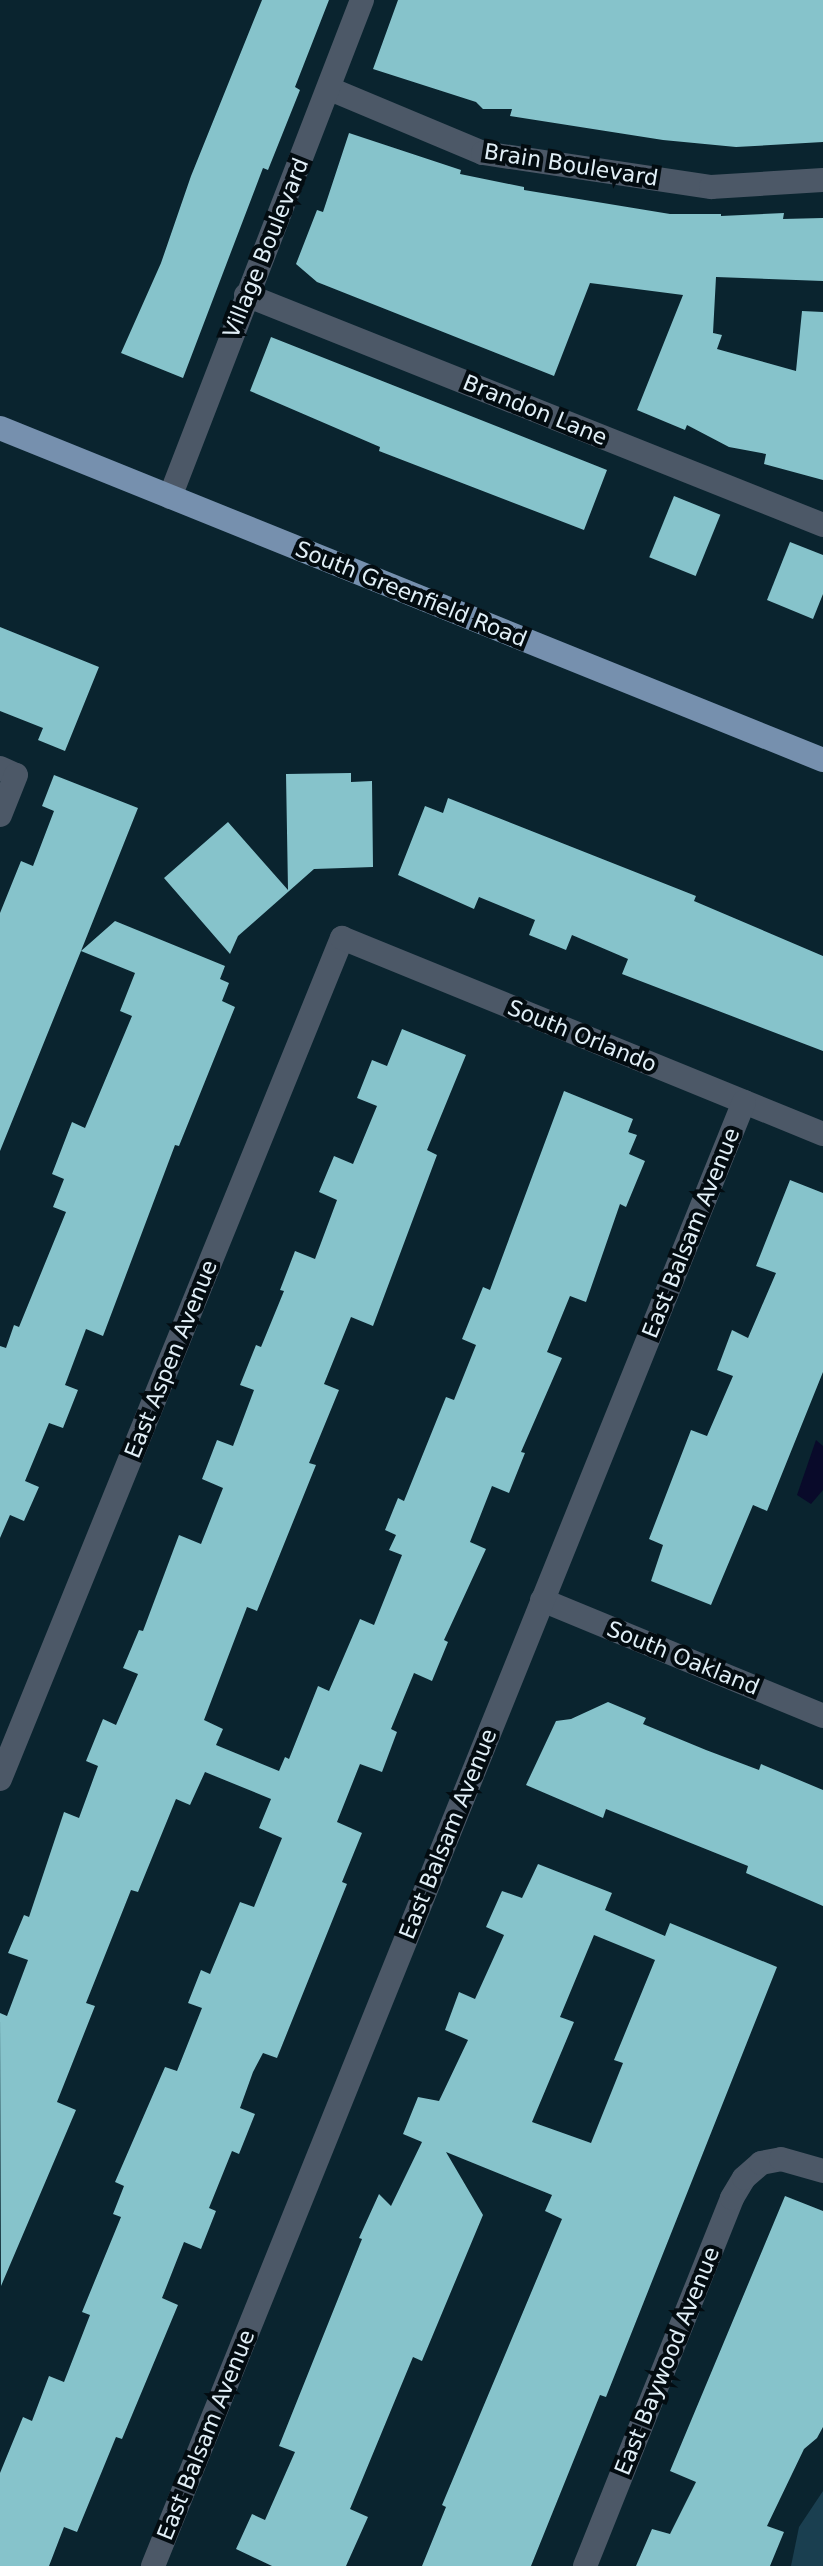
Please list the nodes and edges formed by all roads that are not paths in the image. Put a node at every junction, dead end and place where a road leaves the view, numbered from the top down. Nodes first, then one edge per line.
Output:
1 (362, 0) edge
2 (330, 89) junction
3 (823, 180) edge
4 (246, 295) junction
5 (0, 428) edge
6 (170, 497) junction
7 (823, 525) edge
8 (823, 760) edge
9 (0, 768) edge
10 (0, 815) edge
11 (342, 938) joint
12 (744, 1102) junction
13 (823, 1134) edge
14 (542, 1600) junction
15 (823, 1716) edge
16 (0, 1779) edge
17 (823, 2171) edge
18 (153, 2566) edge
19 (585, 2566) edge

1 - 2 street, Village Boulevard
2 - 3 street, Brain Boulevard
2 - 4 street, Village Boulevard
4 - 6 street, Village Boulevard
4 - 7 street, Brandon Lane
5 - 6 main road, South Greenfield Road
6 - 8 main road, South Greenfield Road
9 - 10 street
11 - 12 street, South Orlando
11 - 16 street, East Aspen Avenue
12 - 13 street, South Orlando
12 - 14 street, East Balsam Avenue
14 - 15 street, South Oakland
14 - 18 street, East Balsam Avenue
17 - 19 street, East Baywood Avenue

